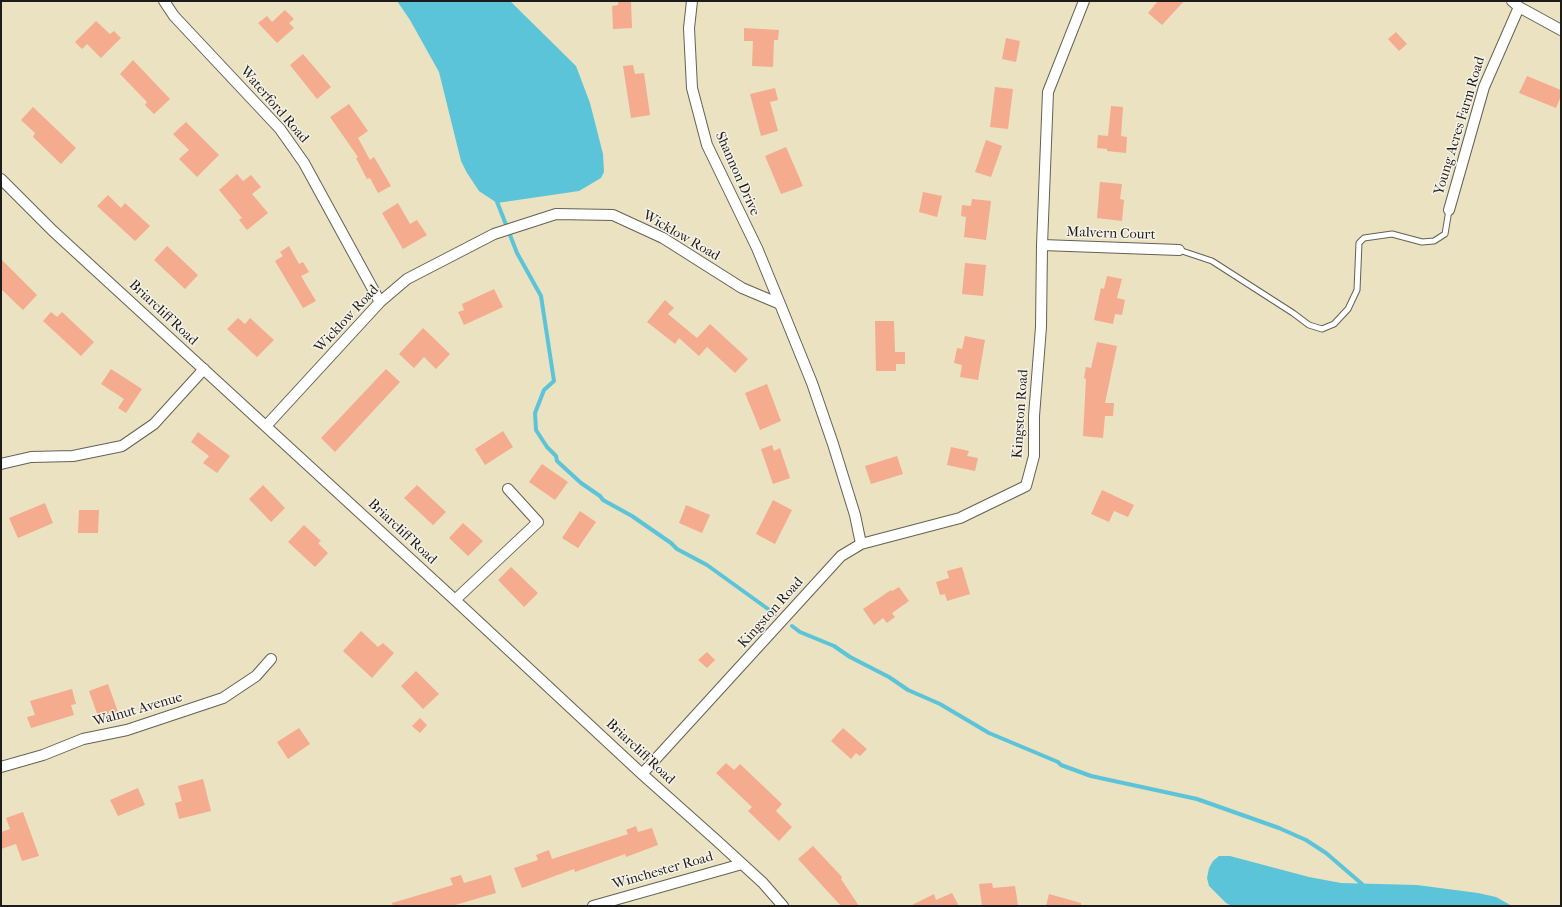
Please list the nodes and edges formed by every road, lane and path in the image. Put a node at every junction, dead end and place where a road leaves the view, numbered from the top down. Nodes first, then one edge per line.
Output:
1 (164, 1) edge
2 (692, 1) edge
3 (1084, 1) edge
4 (1515, 4) edge
5 (1561, 30) edge
6 (1, 179) edge
7 (1449, 210) joint
8 (1042, 245) junction
9 (1179, 250) joint
10 (380, 302) junction
11 (780, 304) junction
12 (204, 369) junction
13 (266, 426) junction
14 (1, 464) edge
15 (508, 489) dead end
16 (861, 544) junction
17 (456, 600) junction
18 (271, 659) dead end
19 (1, 767) edge
20 (642, 774) junction
21 (742, 864) junction
22 (593, 906) edge
23 (783, 906) edge

1 - 10 street, Waterford Road
2 - 11 street, Shannon Drive
3 - 8 street, Kingston Road
4 - 5 street
4 - 7 street, Young Acres Farm Road
6 - 12 street, Briarcliff Road
7 - 9 lane
8 - 9 street, Malvern Court
8 - 16 street, Kingston Road
10 - 11 street, Wicklow Road
10 - 13 street, Wicklow Road
11 - 16 street
12 - 13 street, Briarcliff Road
12 - 14 street
13 - 17 street, Briarcliff Road
15 - 17 street
16 - 20 street, Kingston Road
17 - 20 street, Briarcliff Road
18 - 19 street, Walnut Avenue
20 - 21 street, Briarcliff Road
21 - 22 street, Winchester Road
21 - 23 street, Briarcliff Road

